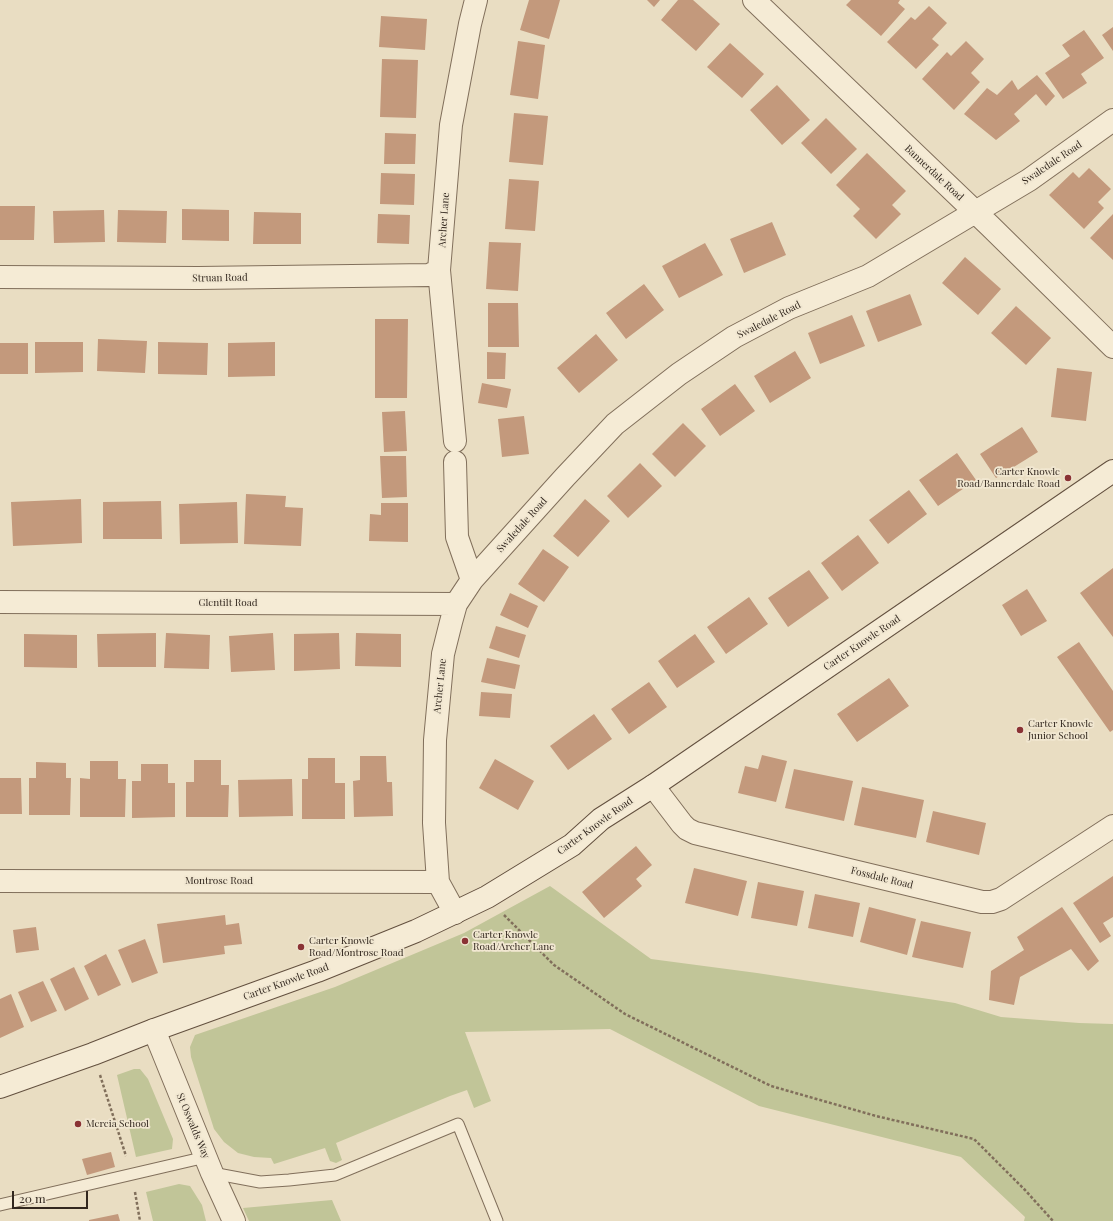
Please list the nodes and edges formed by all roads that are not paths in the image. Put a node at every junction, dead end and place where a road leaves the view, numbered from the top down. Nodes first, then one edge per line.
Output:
1 (476, 0) edge
2 (754, 0) edge
3 (1113, 120) edge
4 (976, 212) junction
5 (439, 270) junction
6 (0, 277) edge
7 (1113, 347) edge
8 (455, 441) dead end
9 (455, 462) dead end
10 (1113, 471) edge
11 (472, 580) junction
12 (0, 602) edge
13 (456, 604) junction
14 (653, 786) junction
15 (1113, 826) edge
16 (0, 881) edge
17 (438, 882) junction
18 (455, 913) junction
19 (154, 1030) junction
20 (0, 1087) edge
21 (209, 1165) junction
22 (0, 1205) edge
23 (234, 1221) edge
24 (497, 1221) edge

1 - 5 street, Archer Lane
2 - 4 street, Bannerdale Road
3 - 4 street, Swaledale Road
4 - 7 street, Bannerdale Road
4 - 11 street, Swaledale Road
5 - 6 street, Struan Road
5 - 8 street, Archer Lane
9 - 11 street
10 - 14 street, Carter Knowle Road
11 - 13 street, Archer Lane
12 - 13 street, Glentilt Road
13 - 17 street, Archer Lane
14 - 15 street, Fossdale Road
14 - 18 street, Carter Knowle Road
16 - 17 street, Montrose Road
17 - 18 street, Archer Lane
18 - 19 street, Carter Knowle Road
19 - 20 street, Carter Knowle Road
19 - 21 street, St Oswalds Way
21 - 22 lane
21 - 23 street, St Oswalds Way
21 - 24 lane

